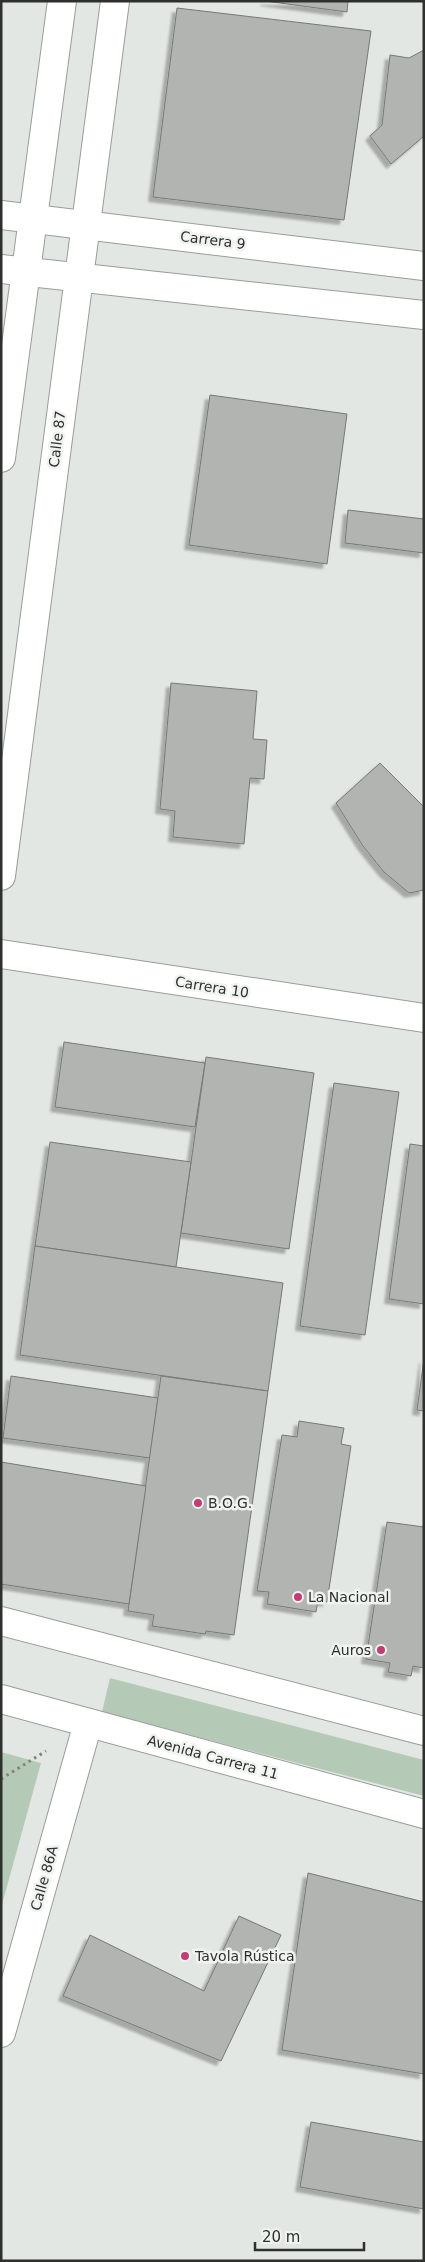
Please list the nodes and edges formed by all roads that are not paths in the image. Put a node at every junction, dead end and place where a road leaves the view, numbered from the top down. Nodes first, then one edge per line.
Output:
1 (62, 1) edge
2 (115, 1) edge
3 (1, 215) edge
4 (34, 219) junction
5 (86, 225) junction
6 (424, 266) edge
7 (14, 270) edge
8 (79, 278) junction
9 (424, 315) edge
10 (1, 458) edge
11 (1, 876) edge
12 (1, 954) edge
13 (424, 1018) edge
14 (1, 1621) edge
15 (1, 1699) edge
16 (88, 1723) junction
17 (424, 1731) edge
18 (424, 1814) edge
19 (1, 2033) edge

1 - 4 street
2 - 5 street, Calle 87
3 - 4 street, Carrera 9
4 - 5 street, Carrera 9
4 - 7 street
5 - 6 street, Carrera 9
5 - 8 street, Calle 87
7 - 8 street
7 - 10 street
8 - 9 street
8 - 11 street, Calle 87
12 - 13 street, Carrera 10
14 - 17 street
15 - 16 street, Avenida Carrera 11
16 - 18 street, Avenida Carrera 11
16 - 19 street, Calle 86A

